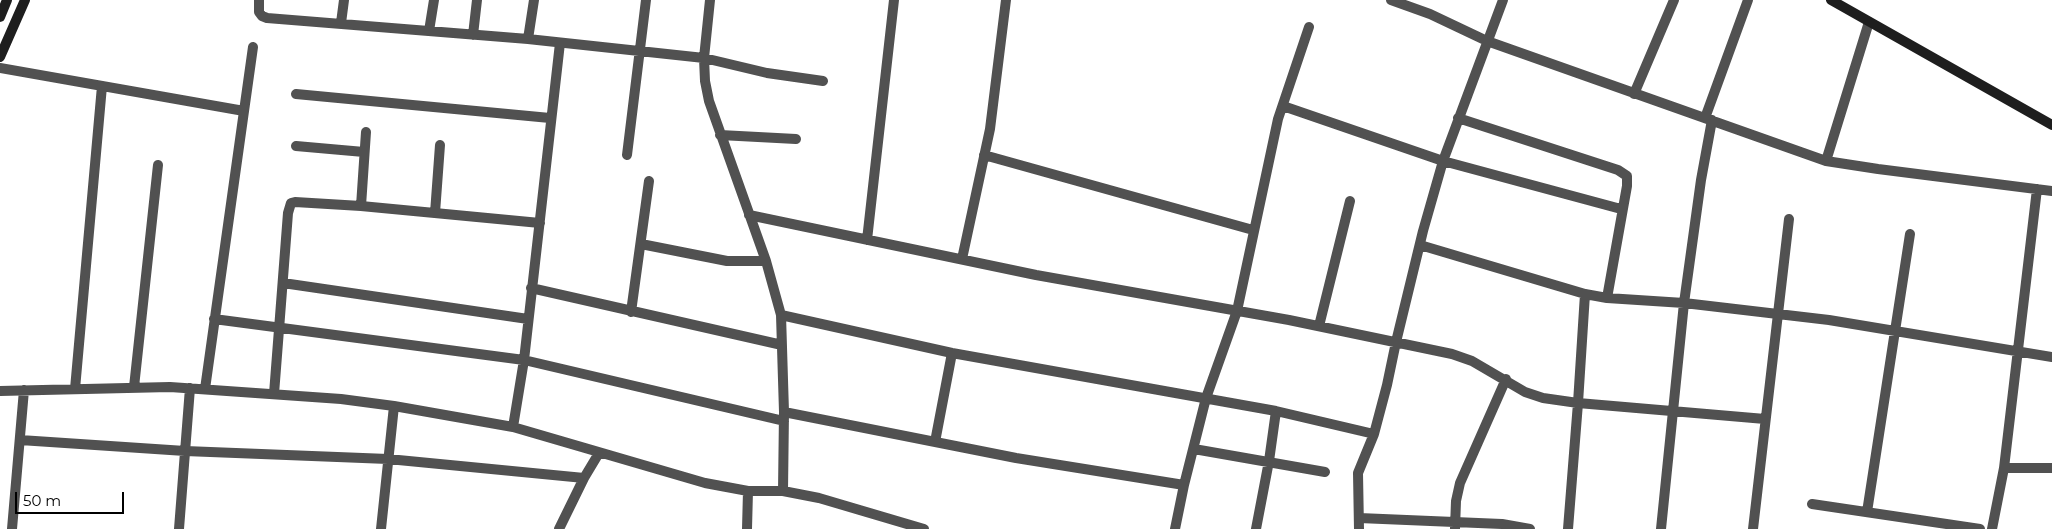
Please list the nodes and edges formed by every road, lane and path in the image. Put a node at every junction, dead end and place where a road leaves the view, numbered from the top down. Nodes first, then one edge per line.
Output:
1 (7, 0) edge
2 (25, 0) edge
3 (259, 0) edge
4 (344, 0) edge
5 (434, 0) edge
6 (476, 0) edge
7 (534, 0) edge
8 (646, 0) edge
9 (710, 0) edge
10 (894, 0) edge
11 (1006, 0) edge
12 (1391, 0) edge
13 (1503, 0) edge
14 (1674, 0) edge
15 (1748, 0) edge
16 (1831, 0) edge
17 (0, 17) edge
18 (1869, 22) junction
19 (341, 23) junction
20 (1309, 27) dead end
21 (429, 31) junction
22 (474, 35) junction
23 (528, 39) junction
24 (1487, 41) junction
25 (560, 44) junction
26 (253, 47) dead end
27 (638, 50) junction
28 (0, 58) edge
29 (704, 58) junction
30 (0, 68) edge
31 (823, 82) dead end
32 (102, 86) junction
33 (296, 94) dead end
34 (1634, 94) junction
35 (1283, 106) junction
36 (244, 111) junction
37 (550, 118) junction
38 (1458, 118) junction
39 (1709, 119) junction
40 (2052, 125) edge
41 (366, 132) dead end
42 (720, 135) junction
43 (796, 140) dead end
44 (440, 145) dead end
45 (296, 146) dead end
46 (364, 152) junction
47 (627, 155) dead end
48 (984, 155) junction
49 (1442, 161) junction
50 (1826, 161) junction
51 (158, 165) dead end
52 (648, 181) dead end
53 (2037, 189) junction
54 (2052, 191) edge
55 (1350, 200) dead end
56 (361, 206) junction
57 (1621, 209) junction
58 (435, 213) junction
59 (749, 215) junction
60 (1790, 219) dead end
61 (540, 223) junction
62 (1254, 230) junction
63 (1910, 234) dead end
64 (867, 240) junction
65 (641, 244) junction
66 (1420, 246) junction
67 (962, 260) junction
68 (766, 261) junction
69 (283, 283) junction
70 (531, 288) junction
71 (1584, 294) junction
72 (1607, 298) junction
73 (1684, 303) junction
74 (1237, 311) junction
75 (631, 312) junction
76 (781, 315) junction
77 (1778, 316) junction
78 (214, 319) junction
79 (528, 319) junction
80 (1319, 326) junction
81 (281, 327) junction
82 (1895, 332) junction
83 (1396, 342) junction
84 (782, 345) junction
85 (952, 353) junction
86 (2018, 353) junction
87 (2052, 357) edge
88 (524, 360) junction
89 (1506, 379) junction
90 (134, 388) junction
91 (190, 388) junction
92 (75, 389) junction
93 (205, 389) junction
94 (24, 390) junction
95 (0, 391) edge
96 (274, 394) junction
97 (1206, 398) junction
98 (1578, 403) junction
99 (394, 406) junction
100 (1276, 411) junction
101 (1672, 411) junction
102 (784, 417) junction
103 (1764, 419) junction
104 (513, 427) junction
105 (1374, 434) junction
106 (20, 440) junction
107 (935, 442) junction
108 (1194, 449) junction
109 (185, 451) junction
110 (599, 453) junction
111 (388, 459) junction
112 (1269, 461) junction
113 (2004, 468) junction
114 (2052, 468) edge
115 (1325, 472) dead end
116 (584, 478) junction
117 (1184, 485) junction
118 (748, 491) junction
119 (783, 491) junction
120 (1812, 504) dead end
121 (1866, 512) junction
122 (1359, 518) junction
123 (1455, 526) edge
124 (12, 529) edge
125 (179, 529) edge
126 (381, 529) edge
127 (559, 529) edge
128 (746, 529) edge
129 (924, 529) edge
130 (1175, 529) edge
131 (1256, 529) edge
132 (1358, 529) edge
133 (1530, 529) edge
134 (1568, 529) edge
135 (1661, 529) edge
136 (1753, 529) edge
137 (1980, 529) edge
138 (1992, 529) edge

1 - 17 street
2 - 28 street
3 - 19 street
4 - 19 street
5 - 21 street
6 - 22 street
7 - 23 street
8 - 27 street
9 - 29 street
10 - 64 street
11 - 48 street
12 - 24 street
13 - 24 street
14 - 34 street
15 - 39 street
16 - 18 street
18 - 40 street
18 - 50 street
19 - 21 street
20 - 35 street
21 - 22 street
22 - 23 street
23 - 25 street
24 - 34 street
24 - 38 street
25 - 27 street
25 - 37 street
26 - 36 street
27 - 29 street
27 - 47 street
29 - 31 street
29 - 42 street
30 - 32 street
32 - 36 street
32 - 92 street
33 - 37 street
34 - 39 street
35 - 49 street
35 - 62 street
36 - 78 street
37 - 61 street
38 - 49 street
38 - 57 street
39 - 50 street
39 - 73 street
41 - 46 street
42 - 43 street
42 - 59 street
44 - 58 street
45 - 46 street
46 - 56 street
48 - 62 street
48 - 67 street
49 - 57 street
49 - 66 street
50 - 53 street
51 - 90 street
52 - 65 street
53 - 54 street
53 - 86 street
55 - 80 street
56 - 58 street
56 - 69 street
57 - 72 street
58 - 61 street
59 - 64 street
59 - 68 street
60 - 77 street
61 - 70 street
62 - 74 street
63 - 82 street
64 - 67 street
65 - 68 street
65 - 75 street
66 - 71 street
66 - 83 street
67 - 74 street
68 - 76 street
69 - 79 street
69 - 81 street
70 - 75 street
70 - 79 street
71 - 72 street
71 - 98 street
72 - 73 street
73 - 77 street
73 - 101 street
74 - 80 street
74 - 97 street
75 - 84 street
76 - 84 street
76 - 85 street
77 - 82 street
77 - 103 street
78 - 81 street
78 - 93 street
79 - 88 street
80 - 83 street
81 - 88 street
81 - 96 street
82 - 86 street
82 - 121 street
83 - 89 street
83 - 105 street
84 - 102 street
85 - 97 street
85 - 107 street
86 - 87 street
86 - 113 street
88 - 102 street
88 - 104 street
89 - 98 street
89 - 123 street
90 - 91 street
90 - 92 street
91 - 93 street
91 - 109 street
92 - 94 street
93 - 96 street
94 - 95 street
94 - 106 street
96 - 99 street
97 - 100 street
97 - 108 street
98 - 101 street
98 - 134 street
99 - 104 street
99 - 111 street
100 - 105 street
100 - 112 street
101 - 103 street
101 - 135 street
102 - 107 street
102 - 119 street
103 - 136 street
104 - 110 street
105 - 122 street
106 - 109 street
106 - 124 street
107 - 117 street
108 - 112 street
108 - 117 street
109 - 111 street
109 - 125 street
110 - 116 street
110 - 118 street
111 - 116 street
111 - 126 street
112 - 115 street
112 - 131 street
113 - 114 street
113 - 138 street
116 - 127 street
117 - 130 street
118 - 119 street
118 - 128 street
119 - 129 street
120 - 121 street
121 - 137 street
122 - 123 street
122 - 132 street
123 - 133 street

